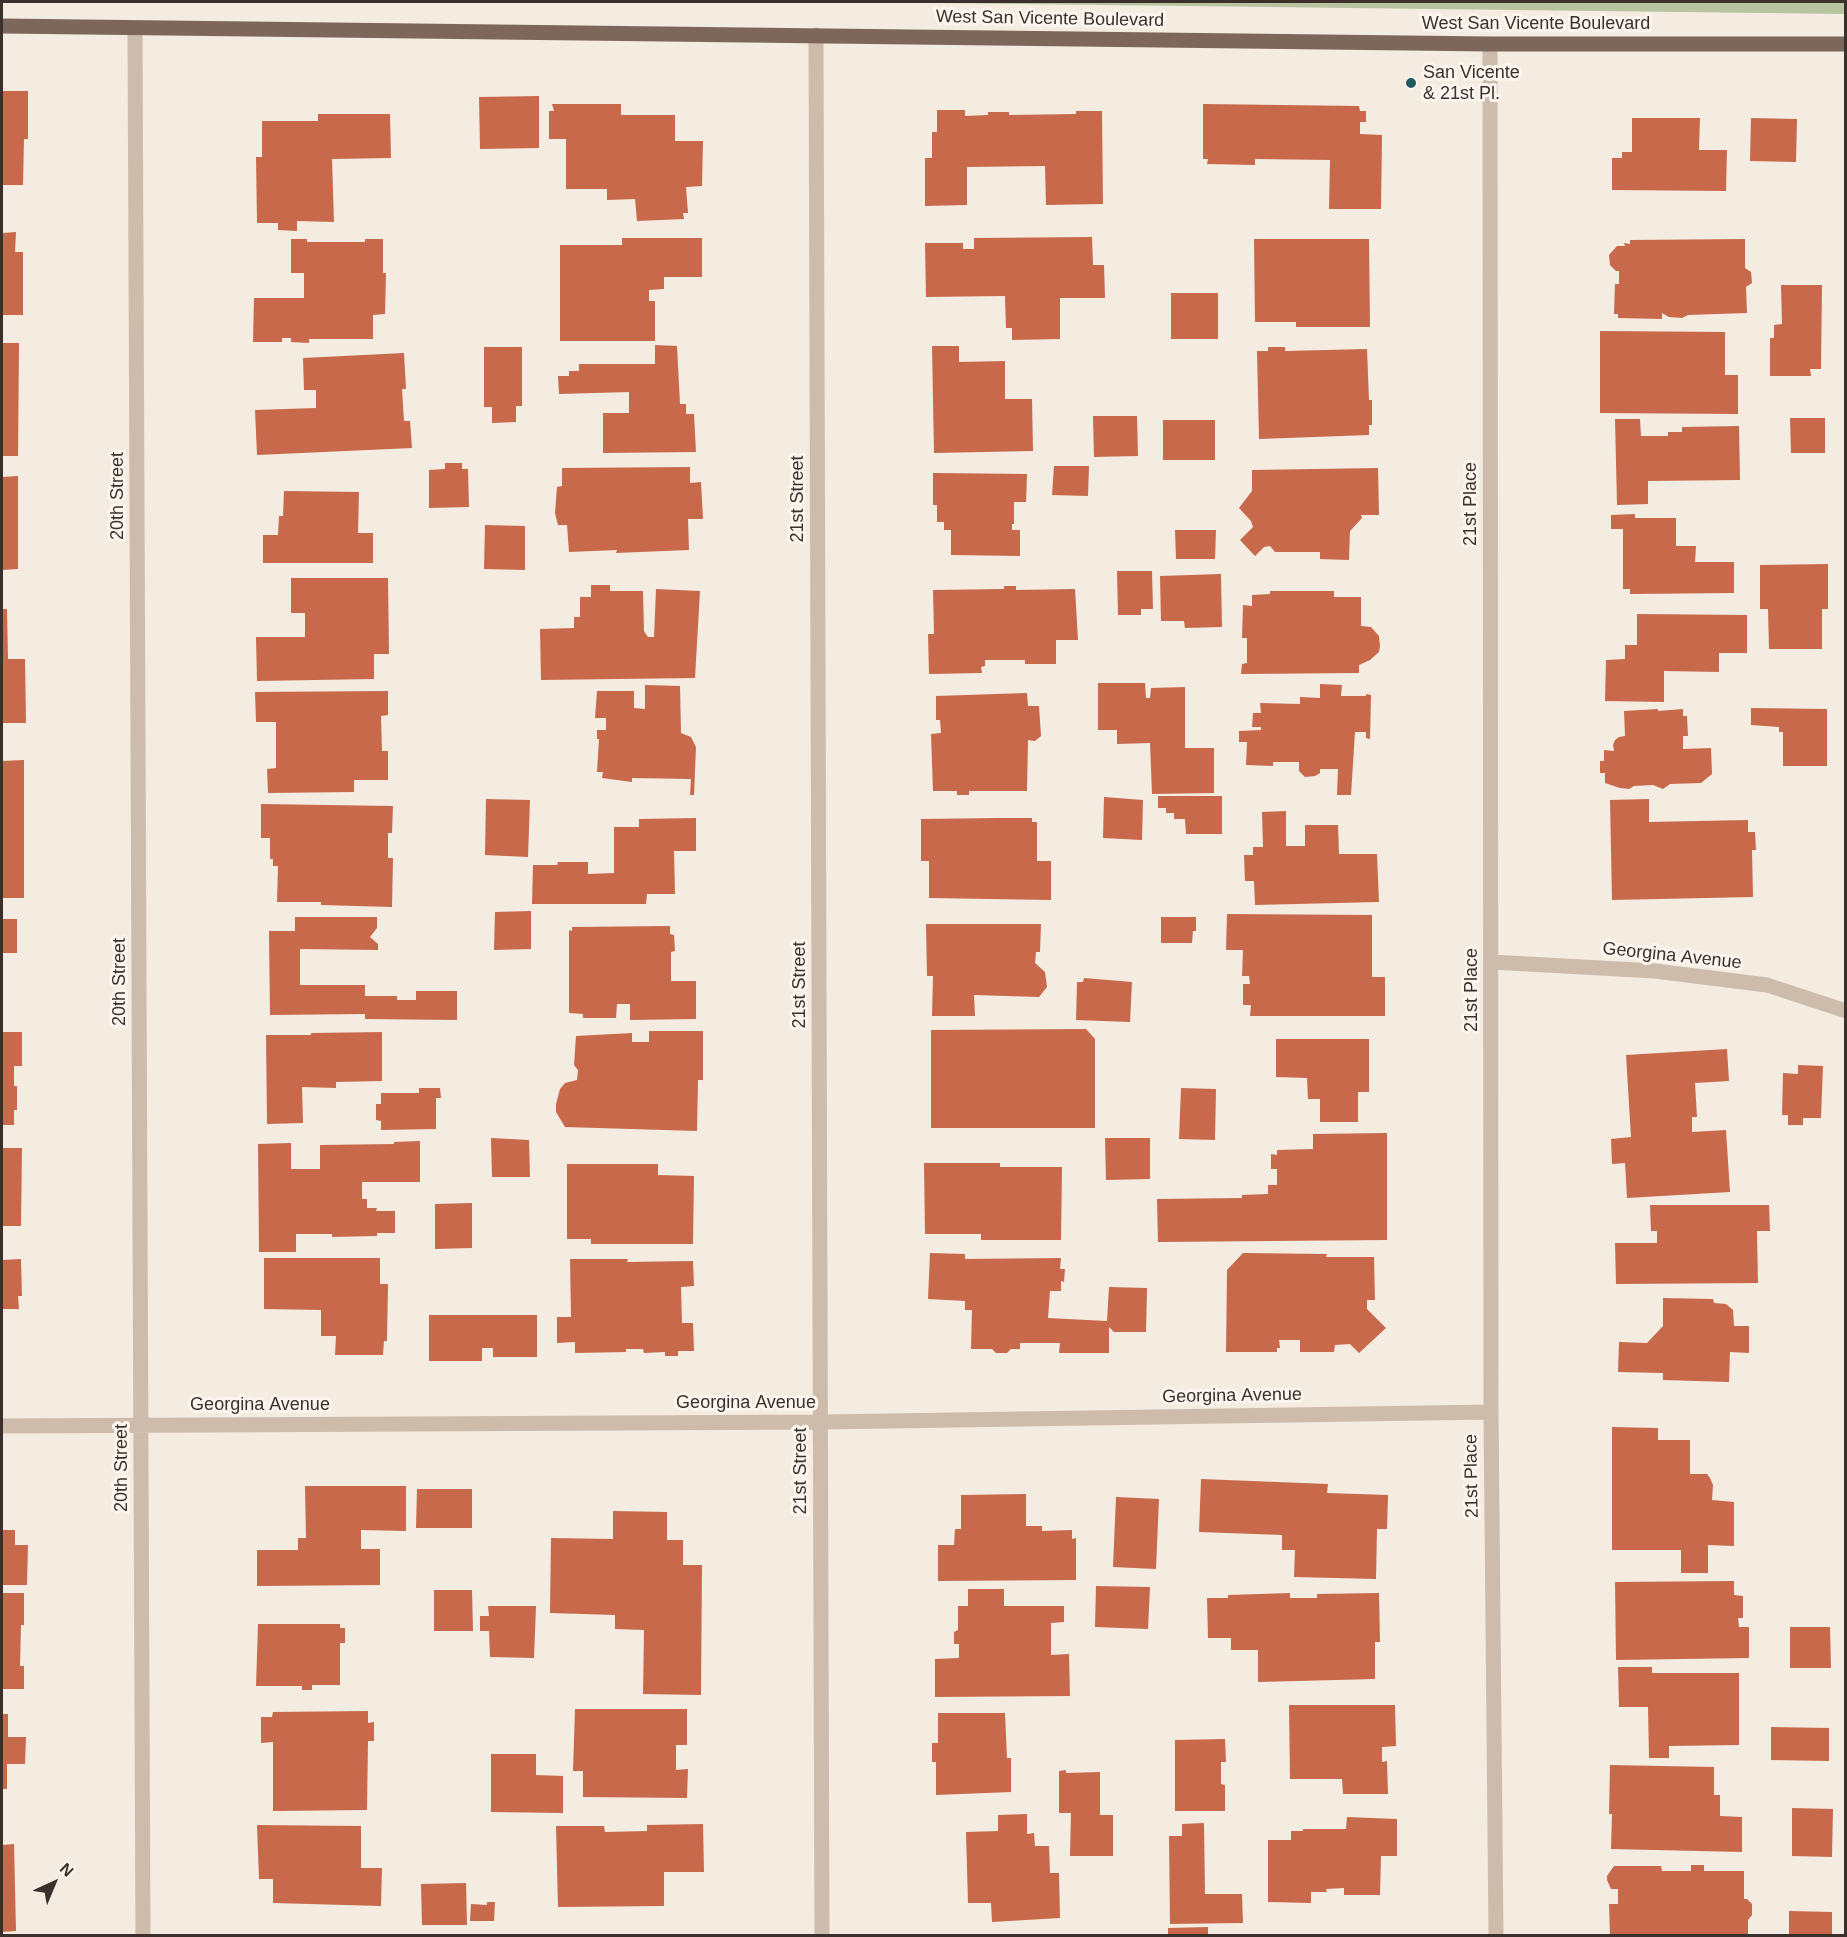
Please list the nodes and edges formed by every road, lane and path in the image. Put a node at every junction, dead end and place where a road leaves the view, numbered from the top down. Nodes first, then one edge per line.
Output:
1 (2, 26) edge
2 (135, 28) junction
3 (816, 35) junction
4 (1490, 44) junction
5 (1845, 44) edge
6 (1491, 962) junction
7 (1845, 1011) edge
8 (1491, 1412) junction
9 (820, 1422) junction
10 (141, 1425) junction
11 (2, 1426) edge
12 (143, 1935) edge
13 (822, 1935) edge
14 (1496, 1935) edge

1 - 2 main road, West San Vicente Boulevard
2 - 3 main road, West San Vicente Boulevard
2 - 10 street, 20th Street
3 - 4 main road, West San Vicente Boulevard
3 - 9 street, 21st Street
4 - 5 main road, West San Vicente Boulevard
4 - 6 street, 21st Place
6 - 7 street, Georgina Avenue
6 - 8 street, 21st Place
8 - 9 street, Georgina Avenue
8 - 14 street, 21st Place
9 - 10 street, Georgina Avenue
9 - 13 street, 21st Street
10 - 11 street, Georgina Avenue
10 - 12 street, 20th Street

